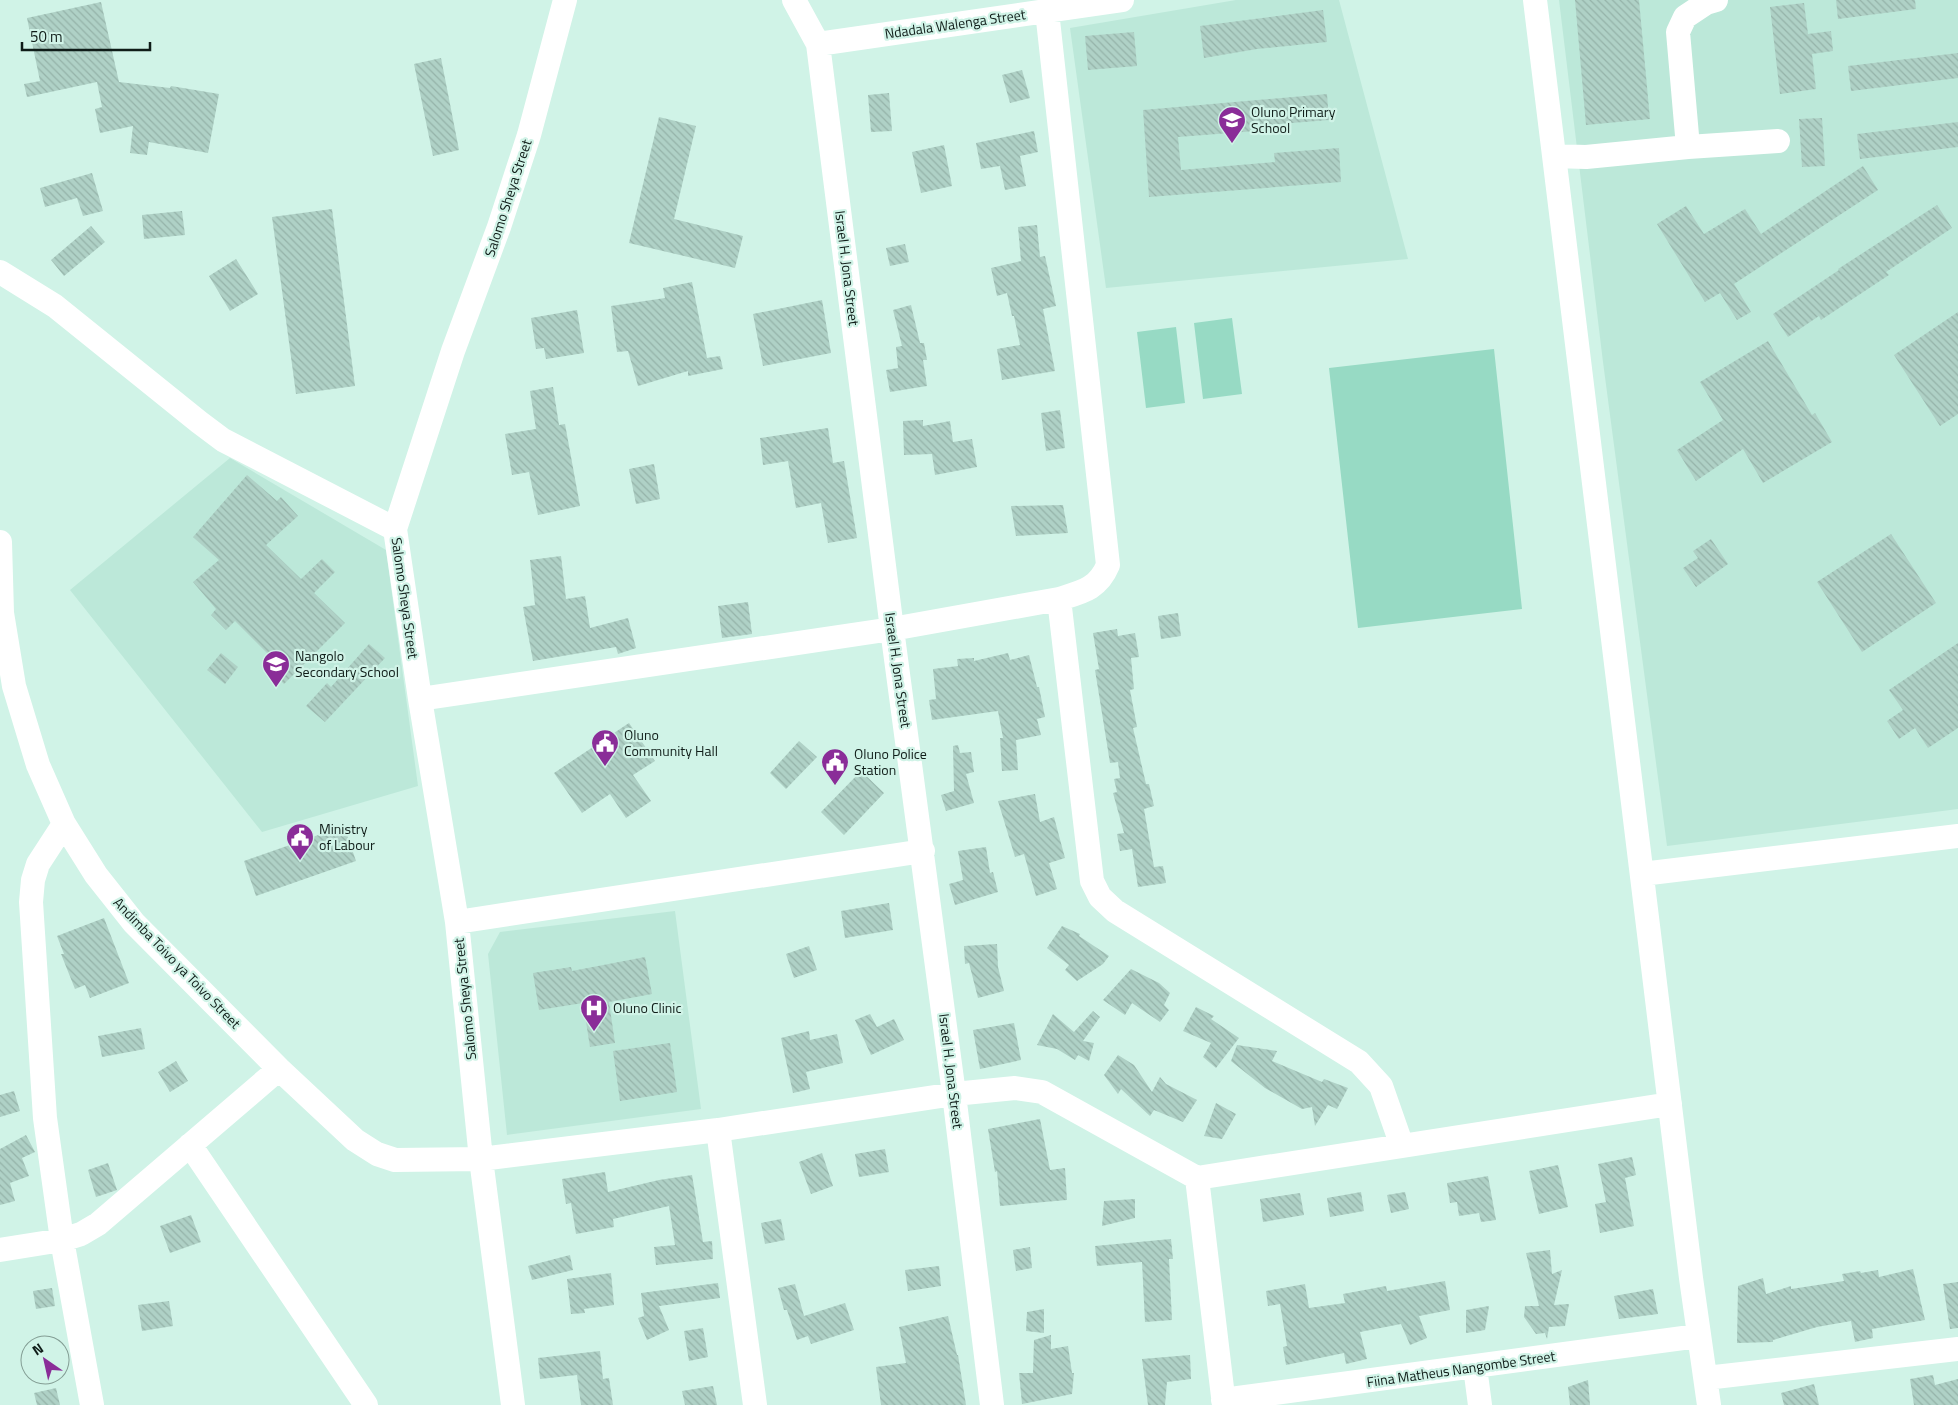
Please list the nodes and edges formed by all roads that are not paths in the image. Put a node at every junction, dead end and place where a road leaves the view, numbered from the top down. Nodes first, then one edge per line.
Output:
1 (565, 0) edge
2 (794, 0) edge
3 (1122, 0) edge
4 (1535, 0) edge
5 (1716, 0) edge
6 (1089, 2) edge
7 (1047, 11) junction
8 (818, 44) junction
9 (1778, 141) dead end
10 (1688, 147) junction
11 (1554, 156) junction
12 (0, 272) edge
13 (395, 529) junction
14 (0, 542) edge
15 (1059, 599) junction
16 (1, 614) edge
17 (892, 629) junction
18 (420, 700) junction
19 (64, 824) junction
20 (1958, 836) edge
21 (923, 851) junction
22 (1642, 874) junction
23 (457, 922) junction
24 (279, 1069) junction
25 (954, 1094) junction
26 (1670, 1104) junction
27 (718, 1130) junction
28 (190, 1145) junction
29 (1402, 1146) junction
30 (481, 1159) junction
31 (1197, 1178) junction
32 (62, 1240) junction
33 (0, 1250) edge
34 (1698, 1336) junction
35 (1958, 1349) edge
36 (1475, 1367) junction
37 (1706, 1378) junction
38 (1224, 1402) edge
39 (93, 1403) edge
40 (366, 1405) edge
41 (513, 1405) edge
42 (755, 1405) edge
43 (992, 1405) edge
44 (1480, 1405) edge
45 (1709, 1405) edge

1 - 13 street, Salomo Sheya Street
2 - 8 street, Israel H. Jona Street
3 - 6 street, Ndadala Walenga Street
4 - 11 street
5 - 10 street
6 - 7 street, Ndadala Walenga Street
7 - 8 street, Ndadala Walenga Street
7 - 15 street
8 - 17 street, Israel H. Jona Street
9 - 10 street
10 - 11 street
11 - 22 street
12 - 13 street
13 - 18 street, Salomo Sheya Street
14 - 16 street, Andimba Toivo ya Toivo Street
15 - 17 street
15 - 29 street
16 - 19 street, Andimba Toivo ya Toivo Street
17 - 18 street
17 - 21 street, Israel H. Jona Street
18 - 23 street, Salomo Sheya Street
19 - 24 street, Andimba Toivo ya Toivo Street
19 - 32 street
20 - 22 street
21 - 23 street
21 - 25 street, Israel H. Jona Street
22 - 26 street
23 - 30 street, Salomo Sheya Street
24 - 28 street
24 - 30 street, Andimba Toivo ya Toivo Street
25 - 27 street, Andimba Toivo ya Toivo Street
25 - 31 street, Andimba Toivo ya Toivo Street
25 - 43 street, Israel H. Jona Street
26 - 29 street
26 - 34 street
27 - 30 street, Andimba Toivo ya Toivo Street
27 - 42 street
28 - 32 street
28 - 40 street
29 - 31 street
30 - 41 street, Salomo Sheya Street
31 - 38 street
32 - 33 street
32 - 39 street
34 - 36 street, Fiina Matheus Nangombe Street
34 - 37 street
35 - 37 street
36 - 38 street, Fiina Matheus Nangombe Street
36 - 44 street
37 - 45 street

